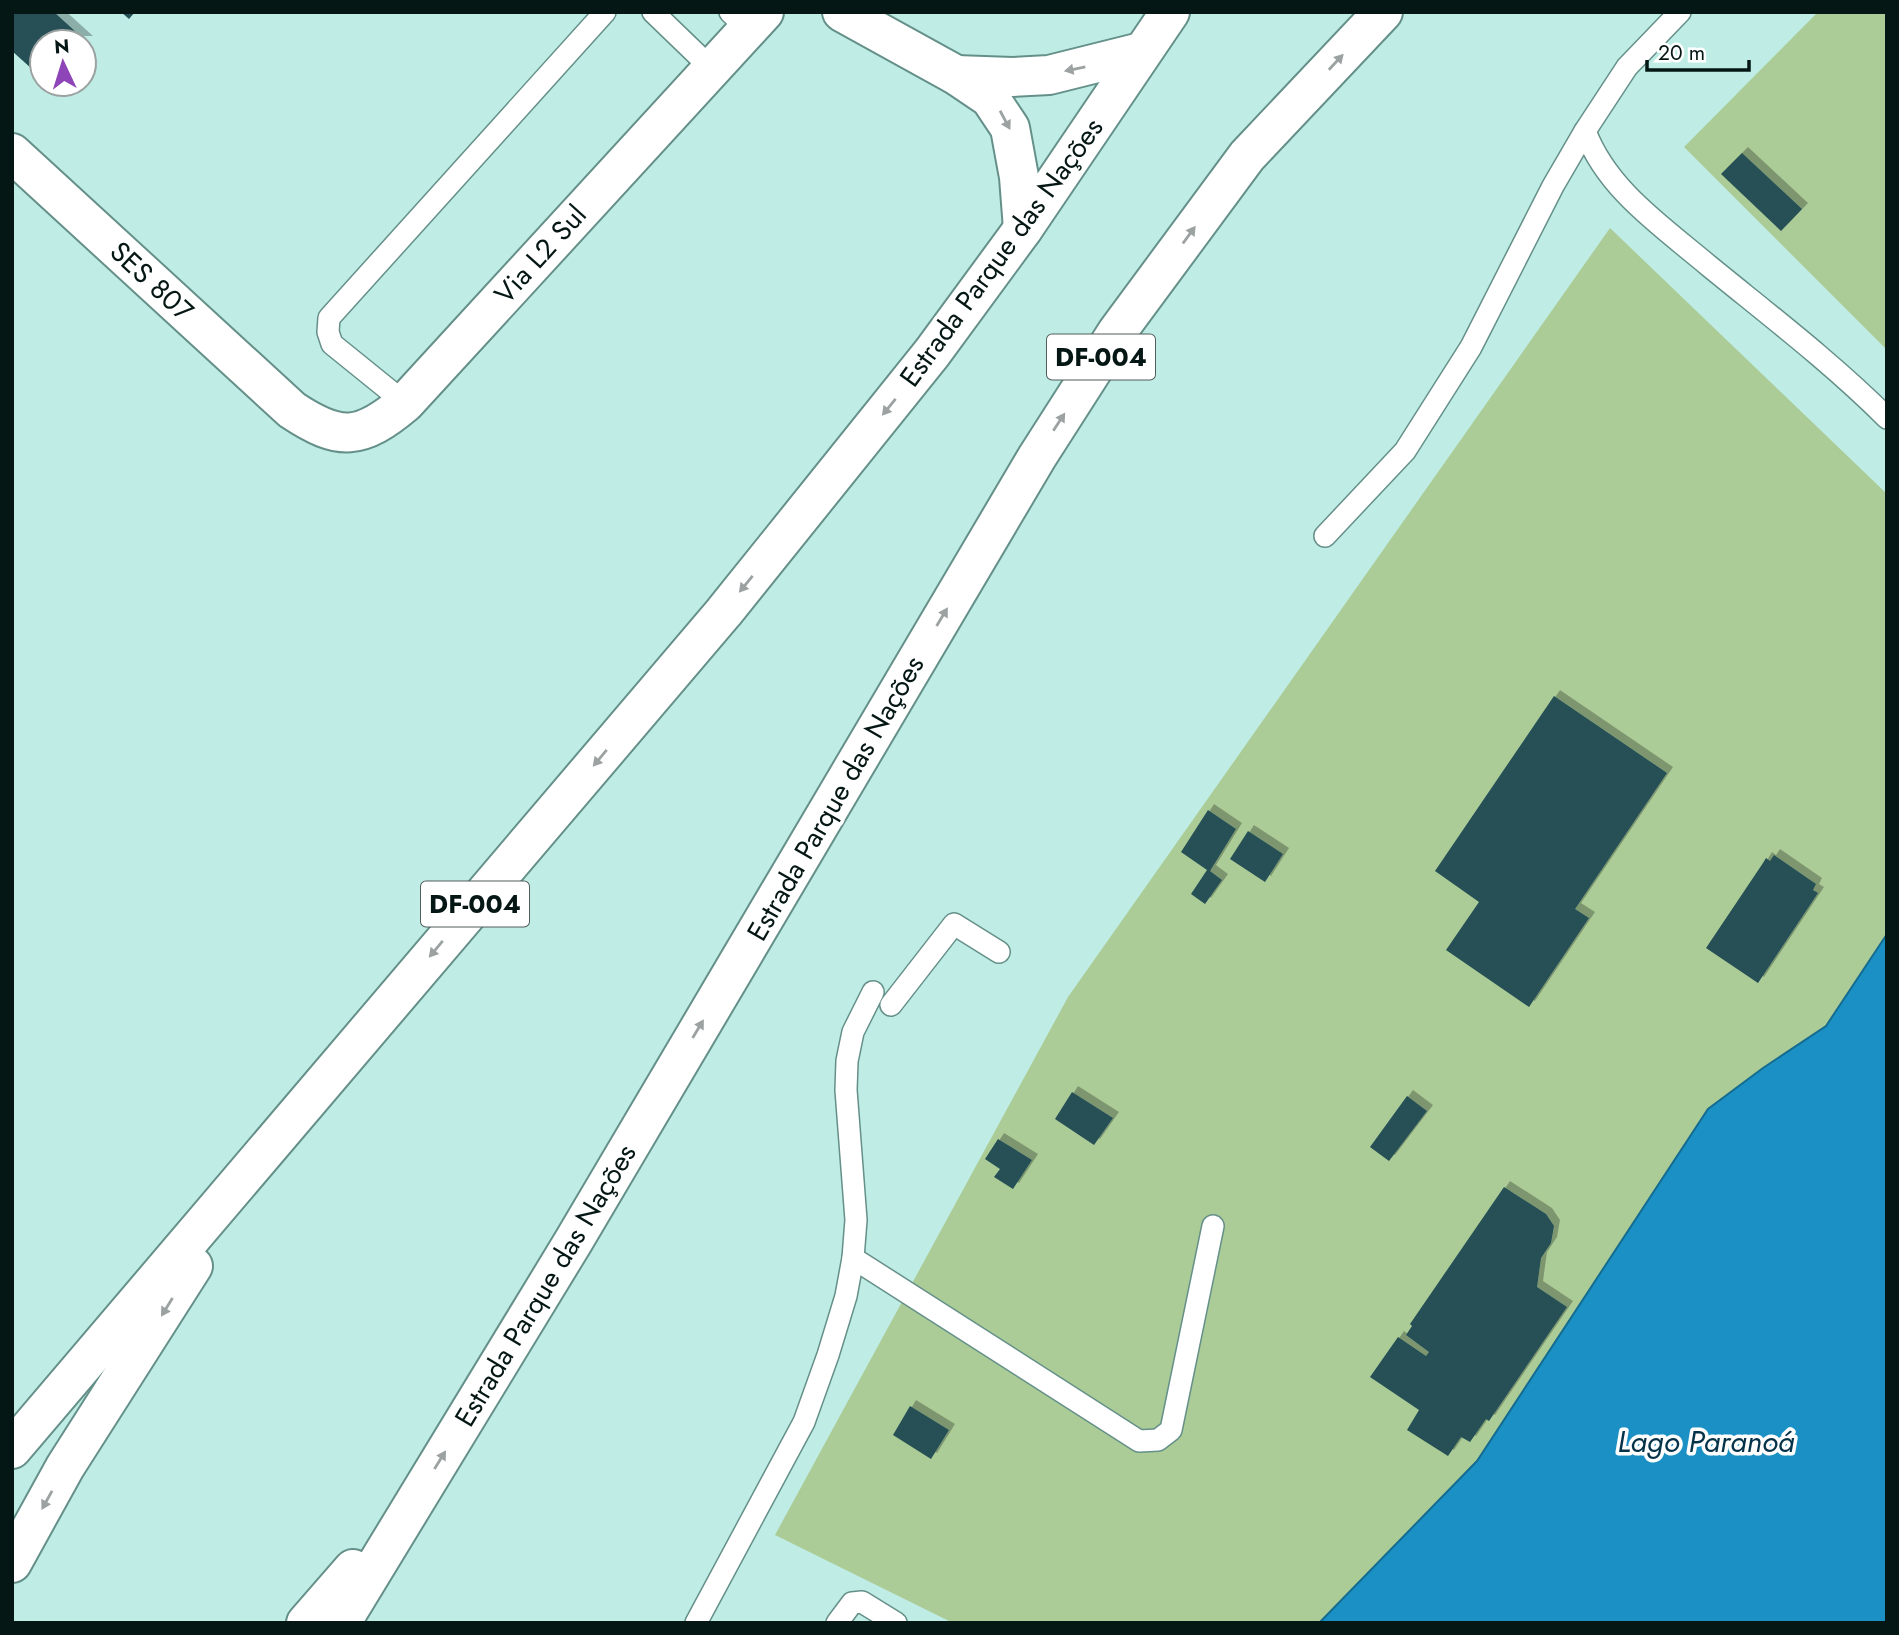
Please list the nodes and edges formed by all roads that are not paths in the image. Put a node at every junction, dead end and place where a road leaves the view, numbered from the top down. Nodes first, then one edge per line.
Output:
1 (605, 12) edge
2 (653, 12) edge
3 (842, 12) edge
4 (1170, 12) edge
5 (1383, 12) edge
6 (1680, 12) edge
7 (747, 18) edge
8 (1141, 52) junction
9 (711, 68) junction
10 (956, 75) junction
11 (1585, 131) junction
12 (12, 153) edge
13 (1023, 229) junction
14 (405, 403) junction
15 (292, 410) joint
16 (1887, 418) edge
17 (1325, 536) dead end
18 (999, 952) dead end
19 (873, 992) dead end
20 (891, 1005) dead end
21 (269, 1146) junction
22 (1213, 1226) dead end
23 (853, 1258) junction
24 (12, 1449) edge
25 (417, 1497) junction
26 (12, 1563) edge
27 (306, 1623) edge
28 (341, 1623) edge
29 (696, 1623) edge
30 (837, 1623) edge
31 (896, 1623) edge

1 - 14 lane
2 - 9 lane
3 - 10 main road
4 - 8 main road, Estrada Parque das Nações / DF-004
25 -> 5 main road, Estrada Parque das Nações / DF-004
6 - 11 lane
7 - 9 main road, Via L2 Sul
8 -> 10 main road
8 - 13 main road, Estrada Parque das Nações / DF-004
9 - 14 main road, Via L2 Sul
10 -> 13 main road
11 - 16 lane
11 - 17 lane
12 - 15 main road, SES 807
13 -> 21 main road, Estrada Parque das Nações / DF-004
14 - 15 main road, Via L2 Sul
18 - 20 lane
19 - 23 lane
21 - 24 main road, Estrada Parque das Nações / DF-004
21 -> 26 main road
22 - 23 lane
23 - 29 lane
25 - 27 main road
25 - 28 main road, Estrada Parque das Nações / DF-004
30 - 31 lane

